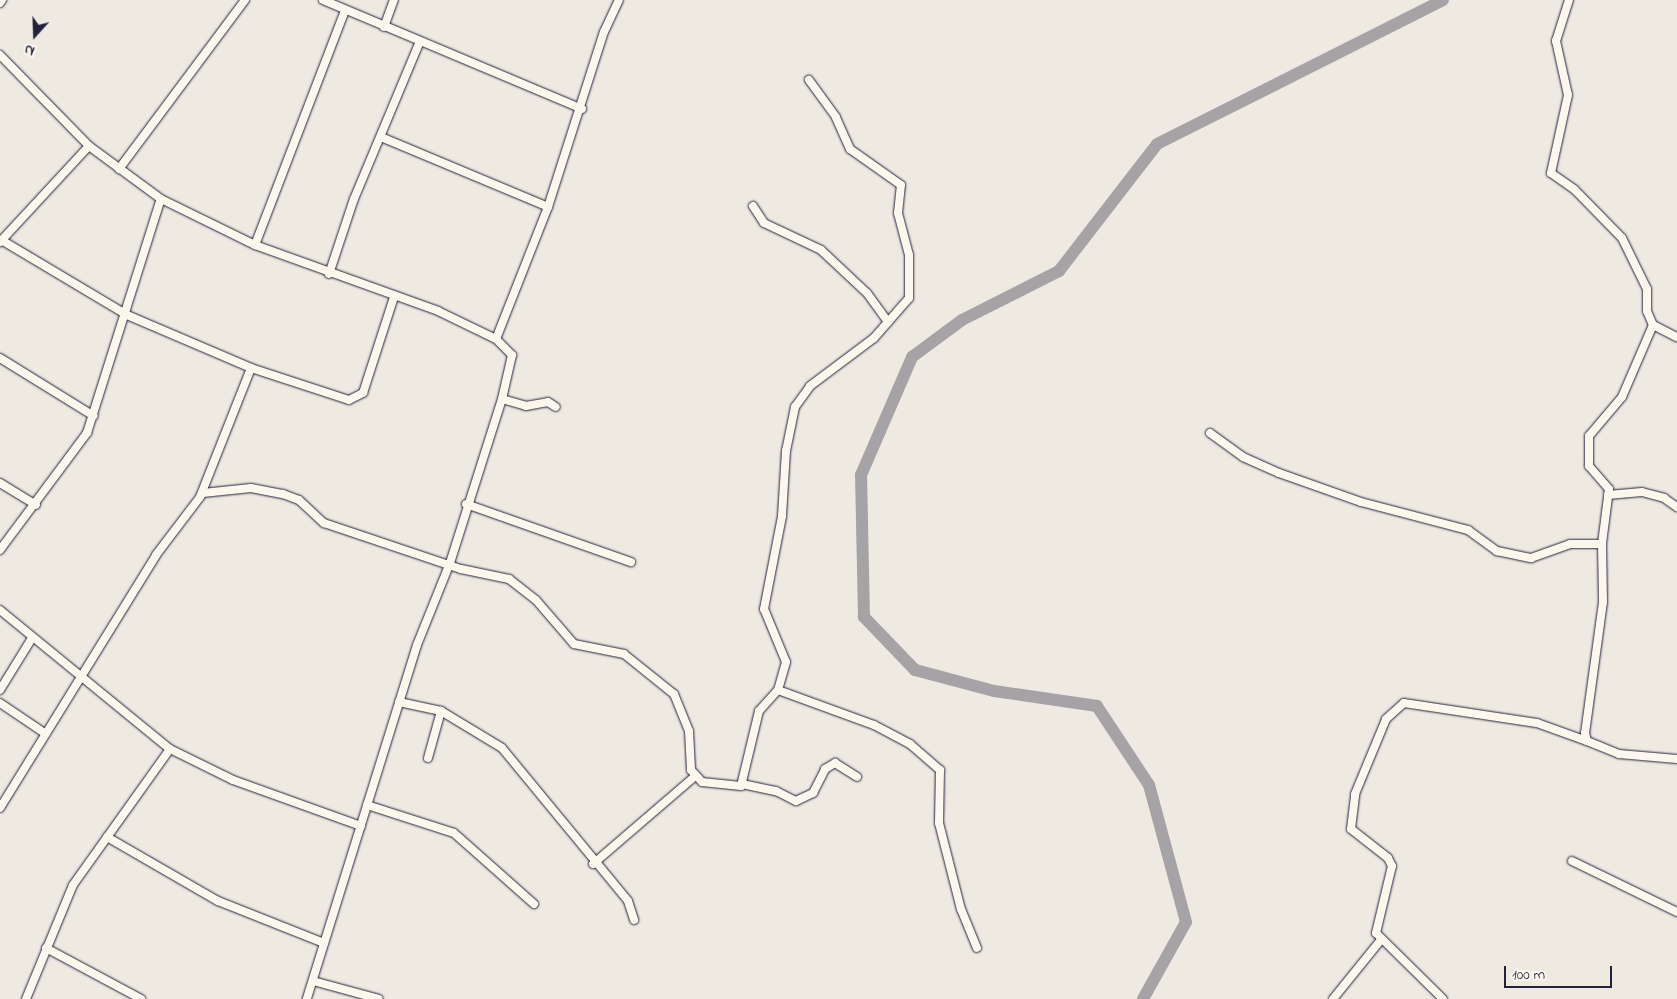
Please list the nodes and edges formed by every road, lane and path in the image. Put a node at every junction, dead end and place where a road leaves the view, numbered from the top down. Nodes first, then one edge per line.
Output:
1 (2, 0) edge
2 (245, 0) edge
3 (323, 0) edge
4 (394, 0) edge
5 (619, 0) edge
6 (1569, 0) edge
7 (0, 3) edge
8 (345, 11) junction
9 (384, 27) junction
10 (420, 42) junction
11 (0, 55) edge
12 (808, 80) dead end
13 (582, 109) junction
14 (381, 137) junction
15 (89, 146) junction
16 (119, 169) junction
17 (160, 199) junction
18 (753, 206) dead end
19 (548, 207) junction
20 (1, 242) edge
21 (255, 245) junction
22 (329, 274) junction
23 (394, 297) junction
24 (127, 315) junction
25 (888, 322) junction
26 (1653, 325) junction
27 (1677, 337) edge
28 (496, 339) junction
29 (0, 358) edge
30 (251, 368) junction
31 (502, 399) junction
32 (556, 407) dead end
33 (94, 416) junction
34 (1210, 433) dead end
35 (0, 483) edge
36 (203, 493) junction
37 (1608, 495) junction
38 (466, 504) junction
39 (36, 505) junction
40 (1677, 507) edge
41 (1602, 544) junction
42 (0, 550) edge
43 (631, 562) dead end
44 (450, 563) junction
45 (0, 610) edge
46 (32, 638) junction
47 (82, 674) junction
48 (0, 690) edge
49 (778, 690) junction
50 (399, 702) junction
51 (0, 703) edge
52 (441, 711) junction
53 (46, 734) junction
54 (1587, 741) junction
55 (170, 749) junction
56 (428, 758) dead end
57 (1677, 759) edge
58 (694, 777) junction
59 (856, 777) dead end
60 (742, 784) junction
61 (367, 805) junction
62 (0, 808) edge
63 (361, 826) junction
64 (107, 837) junction
65 (1572, 861) dead end
66 (593, 864) junction
67 (534, 904) dead end
68 (1677, 912) edge
69 (634, 920) dead end
70 (1380, 941) junction
71 (324, 944) junction
72 (46, 948) junction
73 (977, 948) dead end
74 (313, 981) junction
75 (26, 999) edge
76 (142, 999) edge
77 (308, 999) edge
78 (379, 999) edge
79 (1333, 999) edge
80 (1443, 999) edge

1 - 7 street
2 - 16 street
3 - 8 street
4 - 9 street
5 - 13 street
6 - 26 street
8 - 9 street
8 - 21 street
9 - 10 street
10 - 13 street
10 - 14 street
11 - 15 street
12 - 25 street
13 - 19 street
14 - 19 street
14 - 22 street
15 - 16 street
15 - 20 street
16 - 17 street
17 - 21 street
17 - 24 street
18 - 25 street
19 - 28 street
20 - 24 street
21 - 22 street
22 - 23 street
23 - 28 street
23 - 30 street
24 - 30 street
24 - 33 street
25 - 49 street
26 - 27 street
26 - 37 street
28 - 31 street
29 - 33 street
30 - 36 street
31 - 32 street
31 - 38 street
33 - 39 street
34 - 41 street
35 - 39 street
36 - 44 street
36 - 47 street
37 - 40 street
37 - 41 street
38 - 43 street
38 - 44 street
39 - 42 street
41 - 54 street
44 - 50 street
44 - 58 street
45 - 46 street
46 - 47 street
46 - 48 street
47 - 53 street
47 - 55 street
49 - 60 street
49 - 73 street
50 - 52 street
50 - 61 street
51 - 53 street
52 - 56 street
52 - 66 street
53 - 62 street
54 - 57 street
54 - 70 street
55 - 63 street
55 - 64 street
58 - 60 street
58 - 66 street
59 - 60 street
61 - 63 street
61 - 67 street
63 - 71 street
64 - 71 street
64 - 72 street
65 - 68 street
66 - 69 street
70 - 79 street
70 - 80 street
71 - 74 street
72 - 75 street
72 - 76 street
74 - 77 street
74 - 78 street

